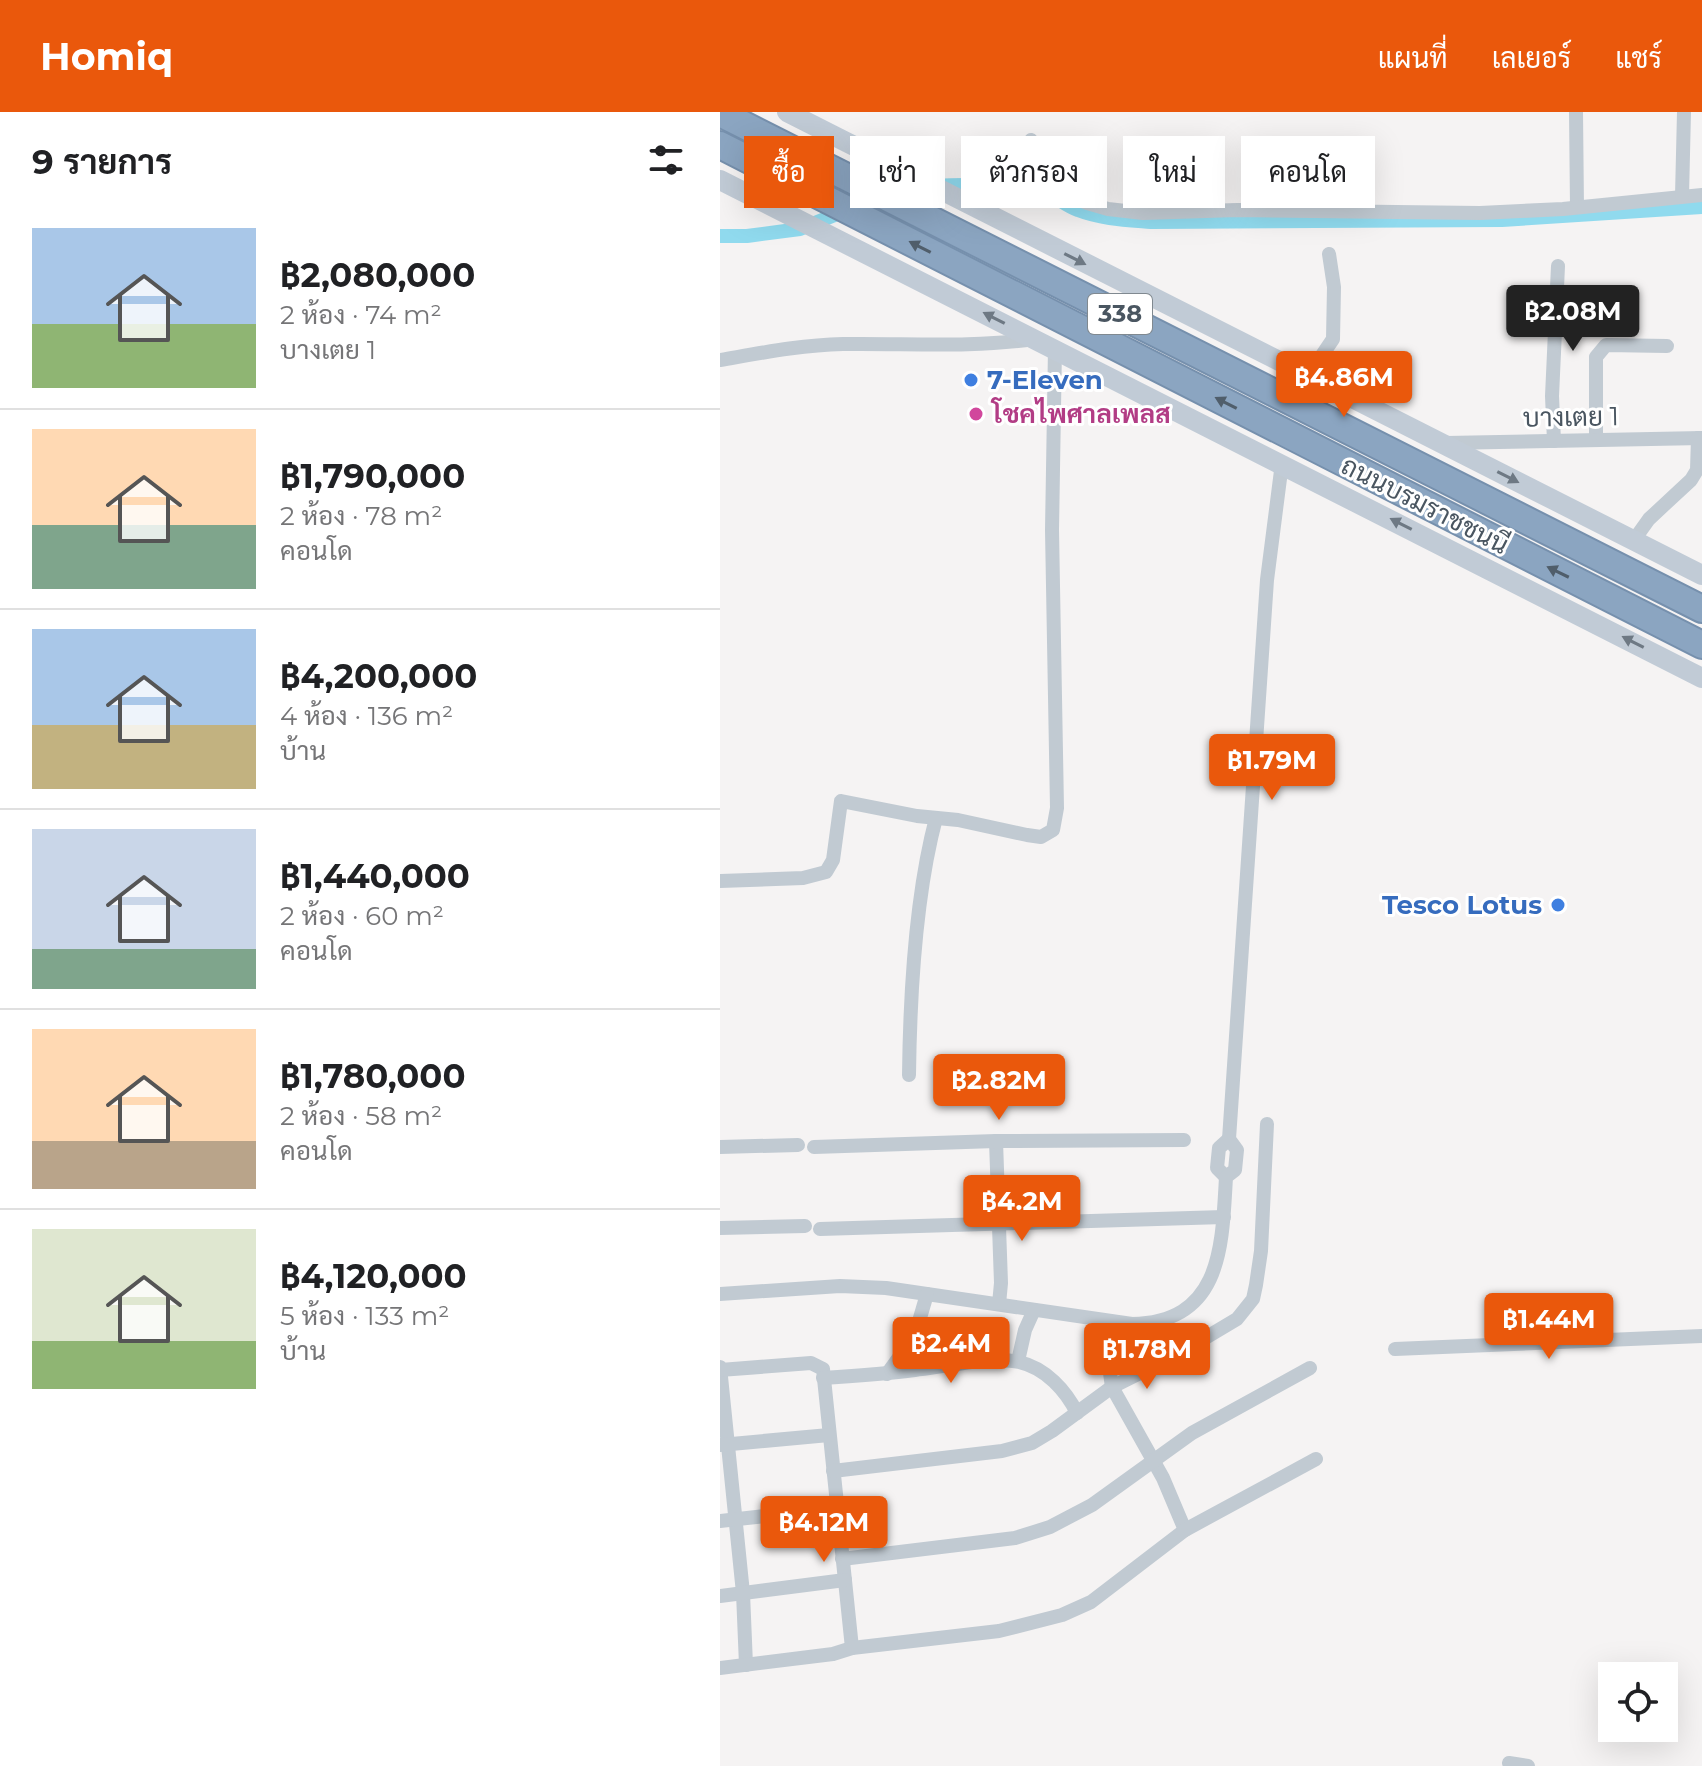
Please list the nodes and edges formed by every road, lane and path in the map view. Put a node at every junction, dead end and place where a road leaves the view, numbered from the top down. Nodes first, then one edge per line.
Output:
1 (787, 112) edge
2 (1576, 112) edge
3 (1684, 112) edge
4 (720, 113) edge
5 (720, 145) edge
6 (720, 180) edge
7 (1702, 195) edge
8 (1682, 196) junction
9 (1577, 207) junction
10 (1104, 208) edge
11 (1329, 254) dead end
12 (1558, 266) dead end
13 (1036, 339) junction
14 (1667, 346) dead end
15 (1055, 348) junction
16 (720, 360) edge
17 (1308, 376) junction
18 (1700, 438) edge
19 (1596, 440) junction
20 (1554, 441) junction
21 (1441, 444) junction
22 (1282, 463) junction
23 (1634, 540) junction
24 (1587, 550) junction
25 (1702, 575) edge
26 (1592, 589) junction
27 (1702, 591) edge
28 (1702, 609) edge
29 (1702, 645) edge
30 (1702, 665) edge
31 (1702, 678) edge
32 (936, 818) junction
33 (720, 881) edge
34 (909, 1075) dead end
35 (1267, 1124) dead end
36 (1184, 1140) dead end
37 (996, 1141) junction
38 (720, 1147) edge
39 (1224, 1217) junction
40 (999, 1225) junction
41 (720, 1228) edge
42 (720, 1294) edge
43 (927, 1294) junction
44 (999, 1304) junction
45 (1034, 1310) junction
46 (1110, 1321) junction
47 (1702, 1336) edge
48 (1395, 1349) dead end
49 (1018, 1361) junction
50 (1310, 1368) dead end
51 (720, 1369) edge
52 (887, 1374) junction
53 (823, 1378) junction
54 (1112, 1387) junction
55 (1077, 1413) junction
56 (829, 1435) junction
57 (724, 1445) edge
58 (1316, 1459) dead end
59 (1152, 1460) junction
60 (833, 1471) junction
61 (837, 1508) junction
62 (728, 1520) edge
63 (1185, 1530) junction
64 (842, 1559) junction
65 (845, 1580) junction
66 (743, 1593) junction
67 (720, 1596) edge
68 (852, 1648) junction
69 (746, 1665) junction
70 (720, 1668) edge
71 (1509, 1763) dead end
72 (1528, 1766) edge

1 -> 17 main road, 338
2 - 9 street
3 - 8 street
4 - 24 highway, ถนนบรมราชชนนี / 338
26 -> 5 highway, ถนนบรมราชชนนี / 338
13 -> 6 main road, 338
7 - 8 street
8 - 9 street
9 - 10 street
11 - 17 street
12 - 20 street
13 - 15 main road, 338
13 - 16 street
14 - 19 street
15 - 22 main road, 338
15 - 32 street
17 - 21 main road, 338
18 - 19 street, บางเตย 1
18 - 23 street
19 - 20 street, บางเตย 1
20 - 21 street, บางเตย 1
21 -> 23 main road, 338
31 -> 22 main road, 338
22 - 39 street
23 - 25 main road, 338
24 - 27 highway
24 - 28 highway, ถนนบรมราชชนนี / 338
26 - 29 highway, ถนนบรมราชชนนี / 338
26 - 30 highway
32 - 33 street
32 - 34 street
35 - 54 street
36 - 37 street
37 - 38 street
37 - 40 street
39 - 40 street
39 - 46 street
40 - 41 street
40 - 44 street
42 - 43 street
43 - 44 street
43 - 52 street
44 - 45 street
45 - 46 street
45 - 49 street
46 - 54 street
47 - 48 street
49 - 52 street
49 - 55 street
50 - 59 street
51 - 53 street
51 - 57 street
52 - 53 street
53 - 56 street
54 - 55 street
54 - 59 street
55 - 60 street
56 - 57 street
56 - 60 street
57 - 62 street
58 - 63 street
59 - 63 street
59 - 64 street
60 - 61 street
61 - 62 street
61 - 64 street
62 - 66 street
63 - 68 street
64 - 65 street
65 - 66 street
65 - 68 street
66 - 67 street
66 - 69 street
68 - 69 street
69 - 70 street
71 - 72 street

